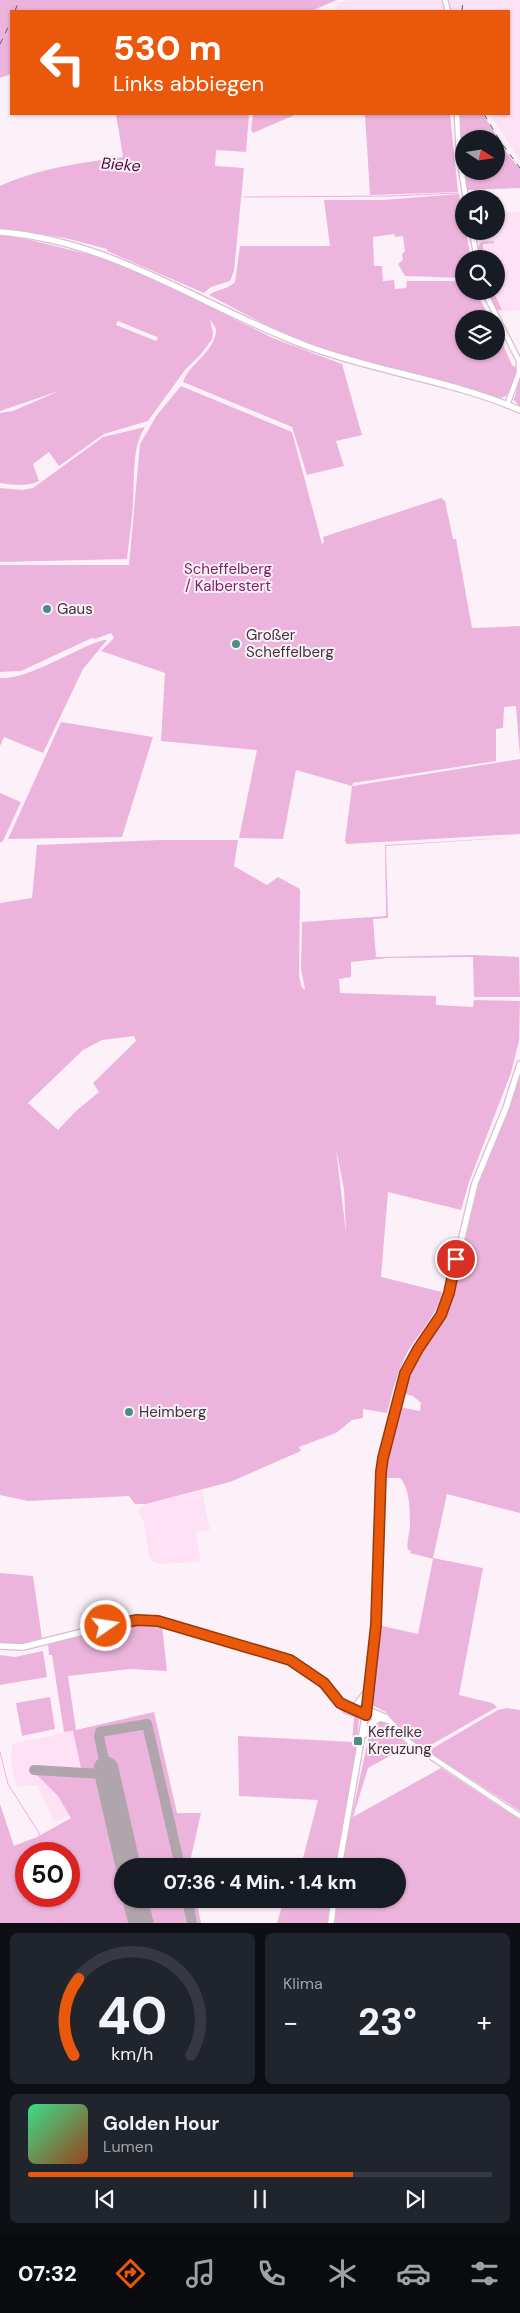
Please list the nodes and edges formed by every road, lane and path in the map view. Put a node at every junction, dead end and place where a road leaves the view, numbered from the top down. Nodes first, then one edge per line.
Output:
1 (457, 115) edge
2 (465, 190) edge
3 (0, 232) edge
4 (488, 300) edge
5 (507, 405) junction
6 (520, 410) edge
7 (520, 1064) edge
8 (0, 1646) edge
9 (370, 1686) junction
10 (344, 1706) junction
11 (355, 1707) junction
12 (366, 1712) junction
13 (379, 1718) junction
14 (391, 1721) junction
15 (363, 1738) junction
16 (520, 1816) edge
17 (340, 1858) edge
18 (333, 1908) edge
19 (331, 1923) edge

1 - 2 street
3 - 5 main road
4 - 5 street
5 - 6 main road
7 - 9 main road
8 - 10 main road
9 - 11 main road
9 - 12 main road
10 - 11 main road
10 - 12 main road
11 - 12 main road
12 - 13 street
12 - 14 street
12 - 15 main road
13 - 14 street
13 - 15 main road
14 - 16 street
15 - 17 main road
18 - 19 main road

